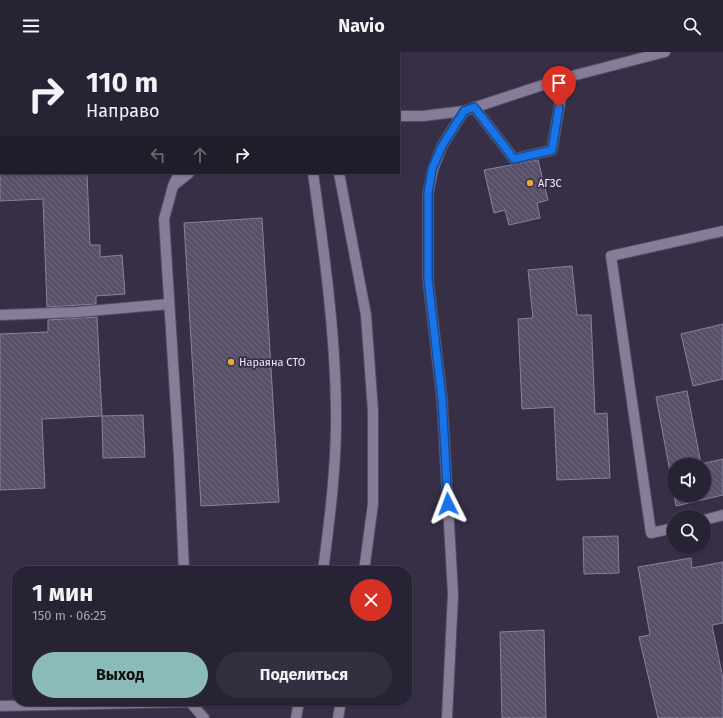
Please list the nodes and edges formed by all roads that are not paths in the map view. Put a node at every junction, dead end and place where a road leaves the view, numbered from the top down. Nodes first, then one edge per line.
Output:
1 (665, 52) edge
2 (564, 78) junction
3 (474, 107) junction
4 (464, 111) junction
5 (400, 116) edge
6 (179, 174) edge
7 (188, 174) edge
8 (313, 174) edge
9 (339, 174) edge
10 (173, 186) junction
11 (723, 232) edge
12 (169, 304) junction
13 (0, 315) edge
14 (723, 515) edge
15 (711, 518) edge
16 (667, 530) edge
17 (184, 566) edge
18 (324, 566) edge
19 (365, 566) edge
20 (0, 706) edge
21 (12, 706) edge
22 (193, 706) edge
23 (298, 706) edge
24 (340, 706) edge
25 (204, 718) edge
26 (296, 718) edge
27 (338, 718) edge
28 (447, 718) edge

1 - 2 street
2 - 3 street
2 - 3 street
3 - 4 street
4 - 5 street
4 - 28 street
6 - 10 street
7 - 10 street
8 - 18 street
9 - 19 street
10 - 12 street
11 - 16 street
12 - 13 street
12 - 17 street
14 - 15 street
20 - 21 street
22 - 25 street
23 - 26 street
24 - 27 street

